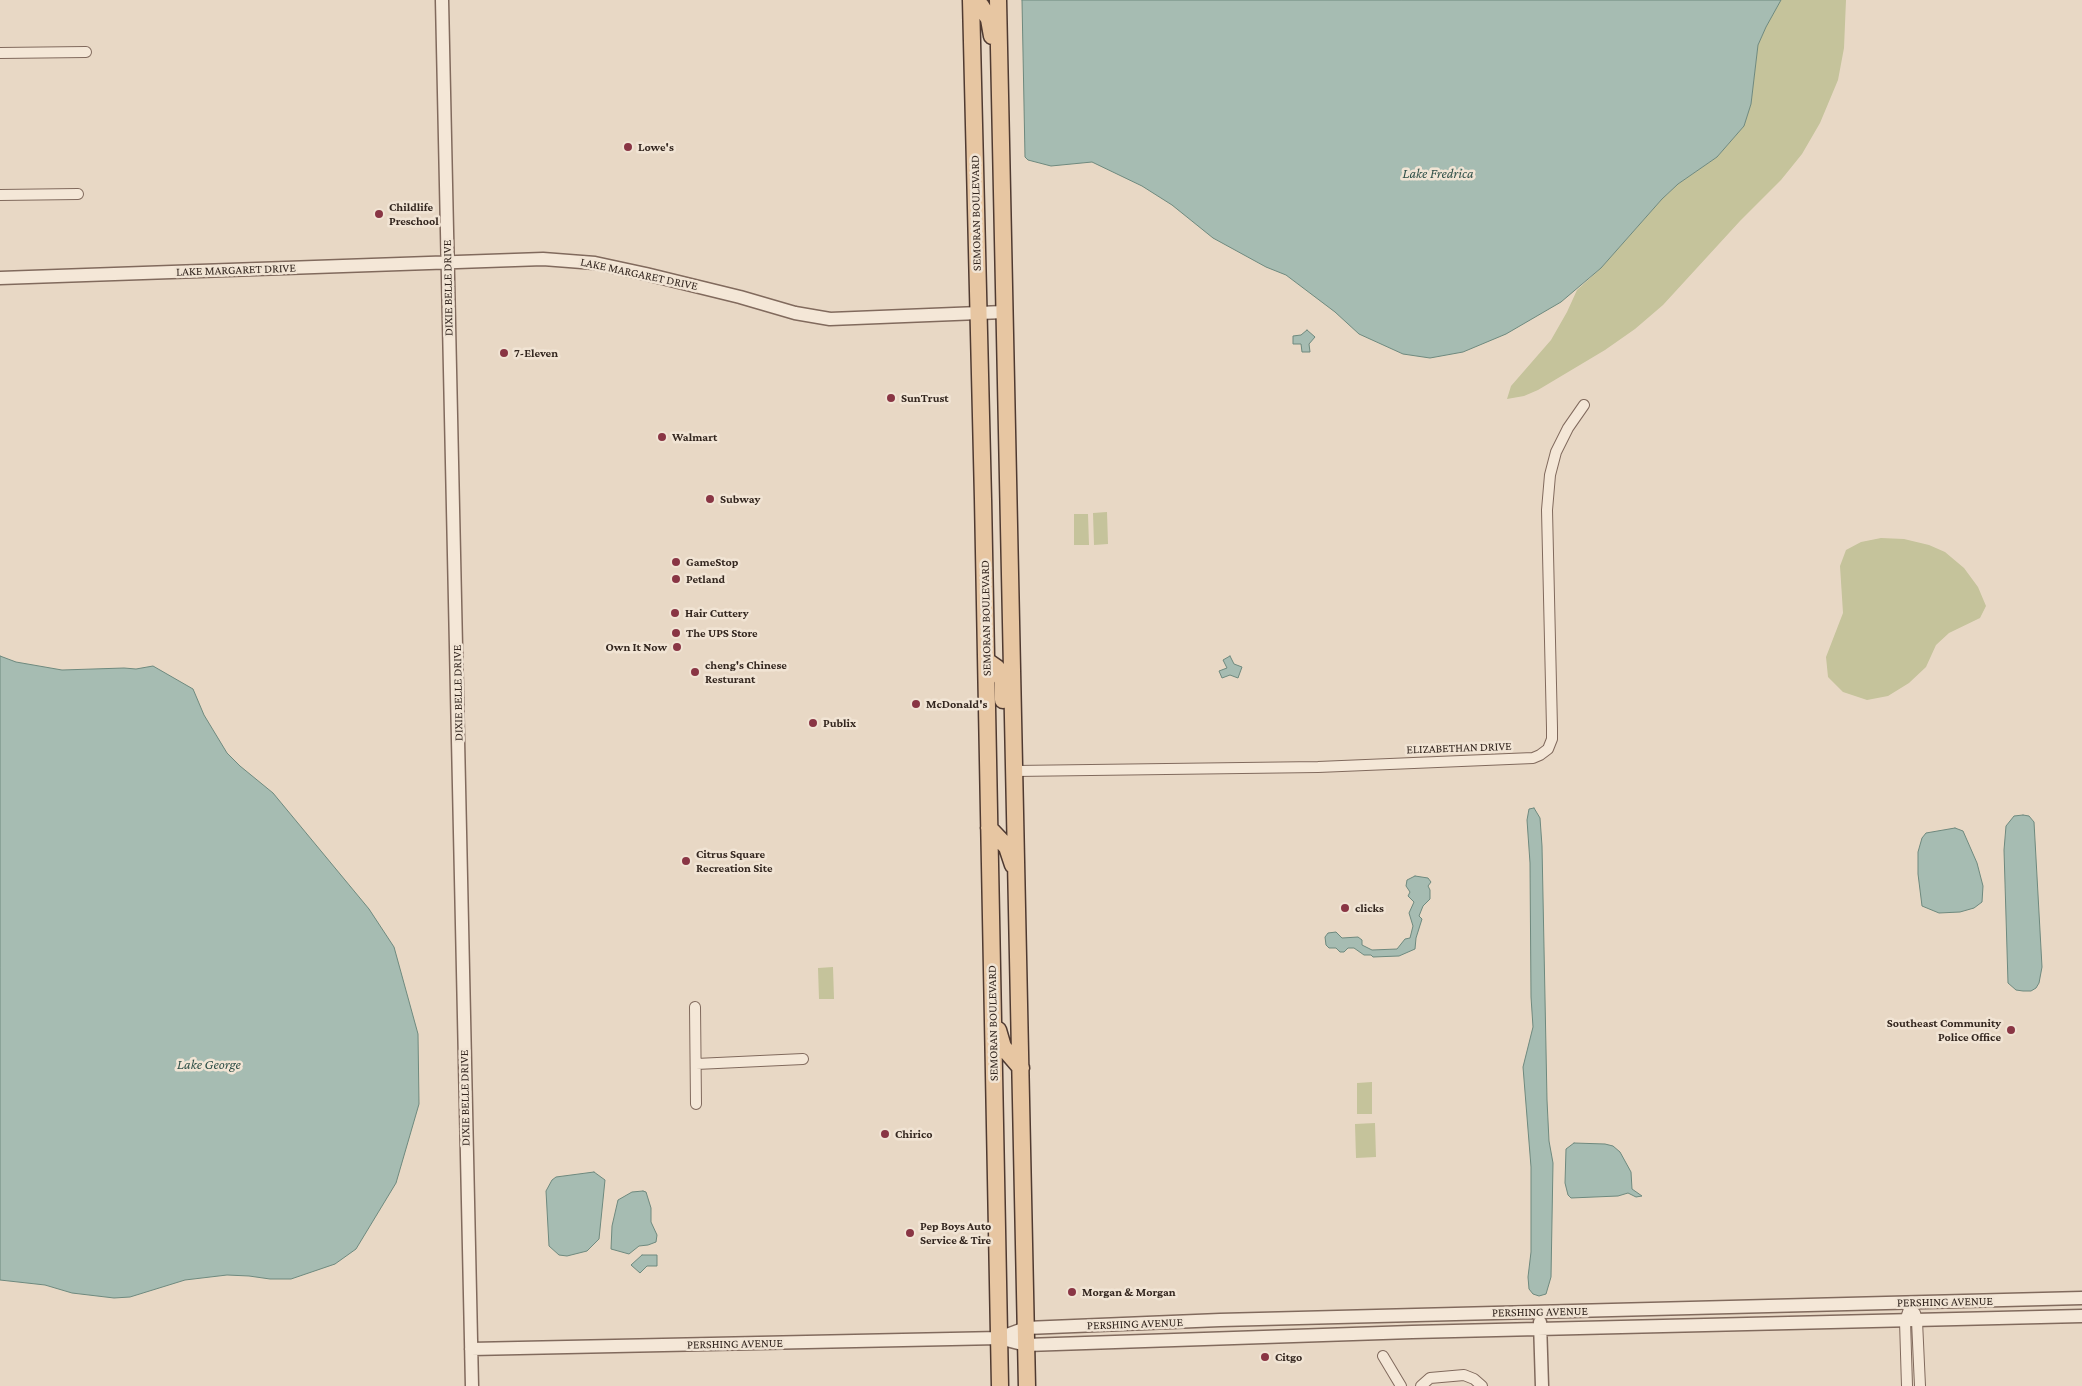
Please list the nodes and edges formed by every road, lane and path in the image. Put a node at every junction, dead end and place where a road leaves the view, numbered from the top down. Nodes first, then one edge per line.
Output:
1 (442, 0) edge
2 (972, 0) edge
3 (998, 0) edge
4 (86, 52) dead end
5 (0, 53) edge
6 (1000, 70) junction
7 (78, 194) dead end
8 (0, 196) edge
9 (447, 263) junction
10 (0, 278) edge
11 (1004, 312) junction
12 (978, 314) junction
13 (1584, 405) dead end
14 (986, 661) junction
15 (1015, 746) junction
16 (1016, 771) junction
17 (990, 828) junction
18 (1018, 879) junction
19 (695, 1007) dead end
20 (993, 1016) junction
21 (803, 1059) dead end
22 (696, 1064) junction
23 (1021, 1068) junction
24 (696, 1104) dead end
25 (2082, 1298) edge
26 (1911, 1303) junction
27 (1540, 1312) junction
28 (1519, 1313) junction
29 (2082, 1316) edge
30 (1911, 1321) junction
31 (1026, 1328) junction
32 (1518, 1330) junction
33 (1540, 1330) junction
34 (999, 1338) junction
35 (1026, 1345) junction
36 (471, 1349) junction
37 (1383, 1356) dead end
38 (472, 1386) edge
39 (1000, 1386) edge
40 (1027, 1386) edge
41 (1401, 1386) edge
42 (1421, 1386) edge
43 (1482, 1386) edge
44 (1542, 1386) edge
45 (1907, 1386) edge
46 (1920, 1386) edge

1 - 9 street, DIXIE BELLE DRIVE
2 - 6 main road
2 - 12 main road, SEMORAN BOULEVARD
3 - 6 main road, SEMORAN BOULEVARD
4 - 5 street
6 - 11 main road, SEMORAN BOULEVARD
7 - 8 street
9 - 10 street, LAKE MARGARET DRIVE
9 - 12 street, LAKE MARGARET DRIVE
9 - 36 street, DIXIE BELLE DRIVE
11 - 12 street, LAKE MARGARET DRIVE
11 - 15 main road, SEMORAN BOULEVARD
12 - 14 main road, SEMORAN BOULEVARD
13 - 16 street, ELIZABETHAN DRIVE
14 - 15 main road
14 - 17 main road, SEMORAN BOULEVARD
15 - 16 main road, SEMORAN BOULEVARD
16 - 18 main road, SEMORAN BOULEVARD
17 - 18 main road
17 - 20 main road, SEMORAN BOULEVARD
18 - 23 main road, SEMORAN BOULEVARD
19 - 22 street
20 - 23 main road
20 - 34 main road, SEMORAN BOULEVARD
21 - 22 street
22 - 24 street
23 - 31 main road, SEMORAN BOULEVARD
25 - 26 street, PERSHING AVENUE
26 - 27 street, PERSHING AVENUE
26 - 30 street
27 - 28 street, PERSHING AVENUE
27 - 33 street
28 - 31 street, PERSHING AVENUE
28 - 32 street
29 - 30 street, PERSHING AVENUE
30 - 33 street, PERSHING AVENUE
30 - 45 street
30 - 46 street
31 - 34 street, PERSHING AVENUE
31 - 35 main road, SEMORAN BOULEVARD
32 - 33 street, PERSHING AVENUE
32 - 35 street, PERSHING AVENUE
33 - 44 street
34 - 35 street, PERSHING AVENUE
34 - 36 street, PERSHING AVENUE
34 - 39 main road, SEMORAN BOULEVARD
35 - 40 main road, SEMORAN BOULEVARD
36 - 38 street, DIXIE BELLE DRIVE
37 - 41 street
42 - 43 street

